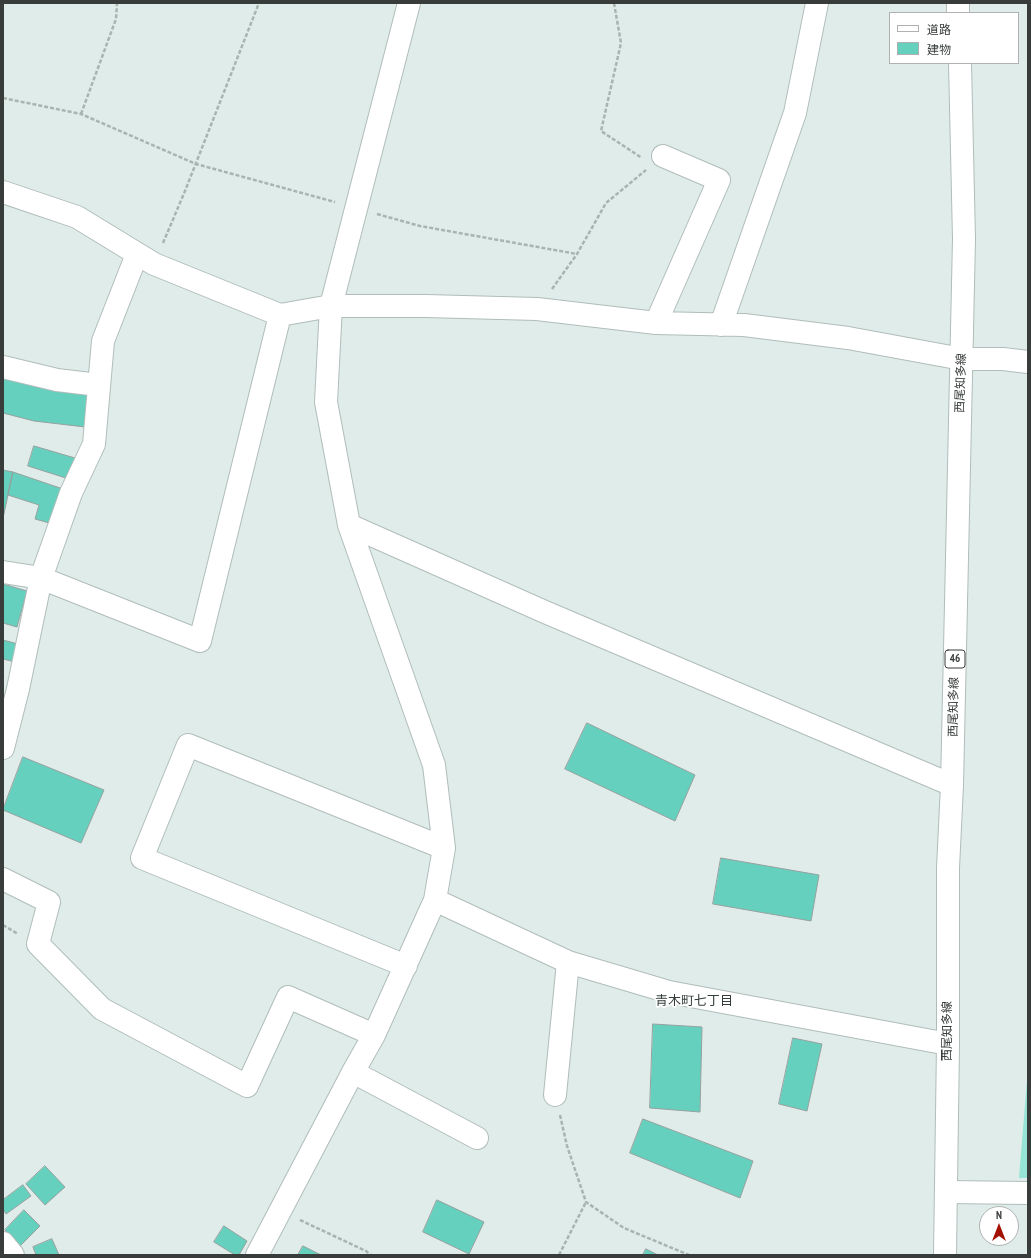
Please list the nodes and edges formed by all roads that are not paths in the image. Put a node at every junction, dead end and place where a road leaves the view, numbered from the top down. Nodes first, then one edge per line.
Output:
1 (409, 3) edge
2 (817, 3) edge
3 (960, 64) edge
4 (658, 160) road end
5 (3, 192) edge
6 (146, 259) junction
7 (331, 306) junction
8 (280, 315) junction
9 (656, 322) junction
10 (721, 325) junction
11 (962, 359) junction
12 (1028, 362) edge
13 (3, 366) edge
14 (99, 385) junction
15 (349, 525) junction
16 (3, 572) edge
17 (42, 578) junction
18 (3, 748) edge
19 (952, 785) junction
20 (444, 848) junction
21 (3, 879) edge
22 (435, 900) junction
23 (568, 962) junction
24 (406, 966) junction
25 (374, 1035) junction
26 (948, 1044) junction
27 (353, 1072) junction
28 (555, 1095) road end
29 (477, 1138) dead end
30 (946, 1192) junction
31 (1028, 1193) edge
32 (3, 1243) edge
33 (13, 1255) edge
34 (257, 1255) edge
35 (945, 1255) edge

1 - 7 street
2 - 10 street
3 - 11 street, 西尾知多線 / 46
4 - 9 street
5 - 6 street
6 - 8 street
6 - 14 street
7 - 8 street
7 - 9 street
7 - 15 street
8 - 17 street
9 - 10 street
10 - 11 street
11 - 12 street
11 - 19 street, 西尾知多線 / 46
13 - 14 street
14 - 17 street
15 - 19 street
15 - 20 street
16 - 17 street
17 - 18 street
19 - 26 street, 西尾知多線 / 46
20 - 22 street
20 - 24 street
21 - 25 street
22 - 23 street
22 - 24 street
23 - 26 street
23 - 28 street
24 - 25 street
25 - 27 street
26 - 30 street, 西尾知多線 / 46
27 - 29 street
27 - 34 street
30 - 31 street
30 - 35 street, 西尾知多線 / 46
32 - 33 street

